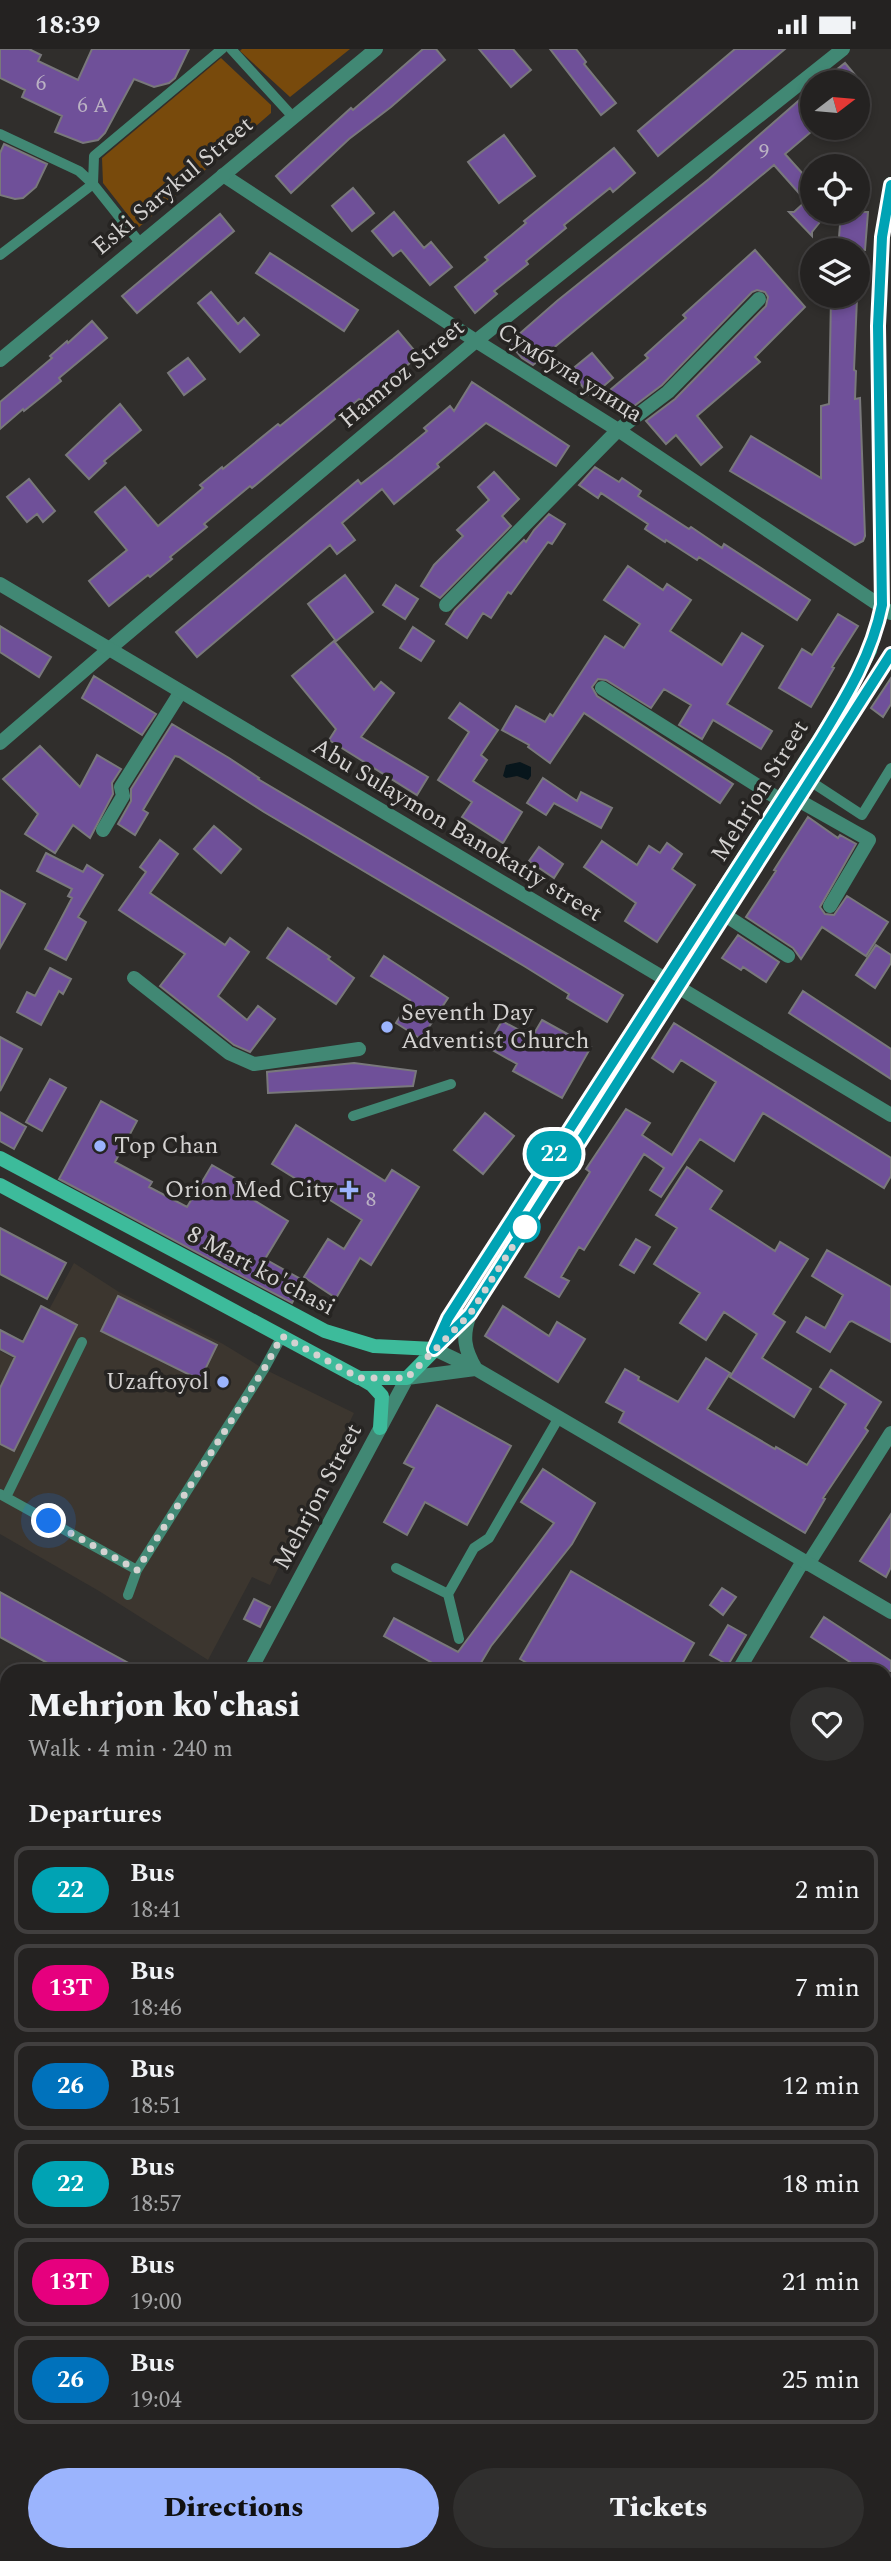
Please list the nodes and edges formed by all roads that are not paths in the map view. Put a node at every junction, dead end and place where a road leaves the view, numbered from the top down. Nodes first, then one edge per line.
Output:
1 (222, 49) edge
2 (231, 49) edge
3 (376, 49) edge
4 (843, 49) edge
5 (293, 117) junction
6 (0, 134) edge
7 (223, 175) junction
8 (93, 184) junction
9 (891, 184) edge
10 (140, 243) junction
11 (0, 255) edge
12 (759, 299) dead end
13 (476, 341) junction
14 (0, 359) edge
15 (618, 430) junction
16 (0, 585) edge
17 (446, 605) dead end
18 (888, 608) edge
19 (108, 650) junction
20 (891, 654) edge
21 (602, 688) dead end
22 (180, 693) junction
23 (0, 743) edge
24 (891, 768) edge
25 (810, 781) junction
26 (798, 800) junction
27 (782, 801) junction
28 (103, 830) dead end
29 (830, 906) dead end
30 (725, 915) junction
31 (788, 956) dead end
32 (134, 978) dead end
33 (673, 984) junction
34 (359, 1049) dead end
35 (451, 1084) dead end
36 (891, 1115) edge
37 (353, 1116) dead end
38 (0, 1158) edge
39 (0, 1185) edge
40 (470, 1314) junction
41 (282, 1336) junction
42 (82, 1342) dead end
43 (434, 1349) junction
44 (475, 1369) junction
45 (359, 1378) junction
46 (407, 1378) junction
47 (558, 1419) junction
48 (380, 1428) junction
49 (891, 1433) edge
50 (3, 1495) edge
51 (806, 1562) junction
52 (396, 1568) dead end
53 (137, 1570) junction
54 (448, 1594) junction
55 (128, 1595) dead end
56 (891, 1612) edge
57 (459, 1639) dead end
58 (254, 1664) edge
59 (742, 1664) edge

1 - 8 lane
2 - 5 lane
3 - 5 street, Eski Sarykul Street
4 - 13 street, Hamroz Street
5 - 7 street, Eski Sarykul Street
6 - 8 lane
7 - 10 street, Eski Sarykul Street
7 - 13 street, Сумбула улица
8 - 10 lane
8 - 11 lane
9 - 18 main road, Mehrjon Street
10 - 14 street, Eski Sarykul Street
12 - 15 street
13 - 15 street, Сумбула улица
13 - 19 street, Hamroz Street
15 - 17 street
15 - 18 street, Сумбула улица
16 - 19 street, Abu Sulaymon Banokatiy street
18 - 27 main road, Mehrjon Street
19 - 22 street, Abu Sulaymon Banokatiy street
19 - 23 street, Hamroz Street
20 - 25 main road, Mehrjon Street
21 - 27 street
22 - 28 street
22 - 33 street, Abu Sulaymon Banokatiy street
24 - 25 lane
25 - 26 main road, Mehrjon Street
26 - 29 street
26 - 30 main road, Mehrjon Street
27 - 33 main road, Mehrjon Street
30 - 31 street
30 - 33 main road, Mehrjon Street
32 - 34 street
33 - 36 street, Abu Sulaymon Banokatiy street
33 - 40 main road, Mehrjon Street
33 - 43 main road, Mehrjon Street
35 - 37 lane
38 - 43 main road, 8 Mart ko'chasi
39 - 41 main road, 8 Mart ko'chasi
40 - 43 main road, Mehrjon Street
40 - 44 street
41 - 45 main road, 8 Mart ko'chasi
41 - 53 lane
42 - 50 lane
43 - 44 street, 8 Mart ko'chasi
43 - 46 main road, Mehrjon Street
44 - 46 street, 8 Mart ko'chasi
44 - 47 street, 8 Mart ko'chasi
45 - 46 main road, 8 Mart ko'chasi
45 - 48 main road
46 - 48 street, Mehrjon Street
47 - 51 street, 8 Mart ko'chasi
47 - 54 lane
48 - 58 street, Mehrjon Street
49 - 51 street
50 - 53 lane
51 - 56 street, 8 Mart ko'chasi
51 - 59 street
52 - 54 lane
53 - 55 lane
54 - 57 lane

